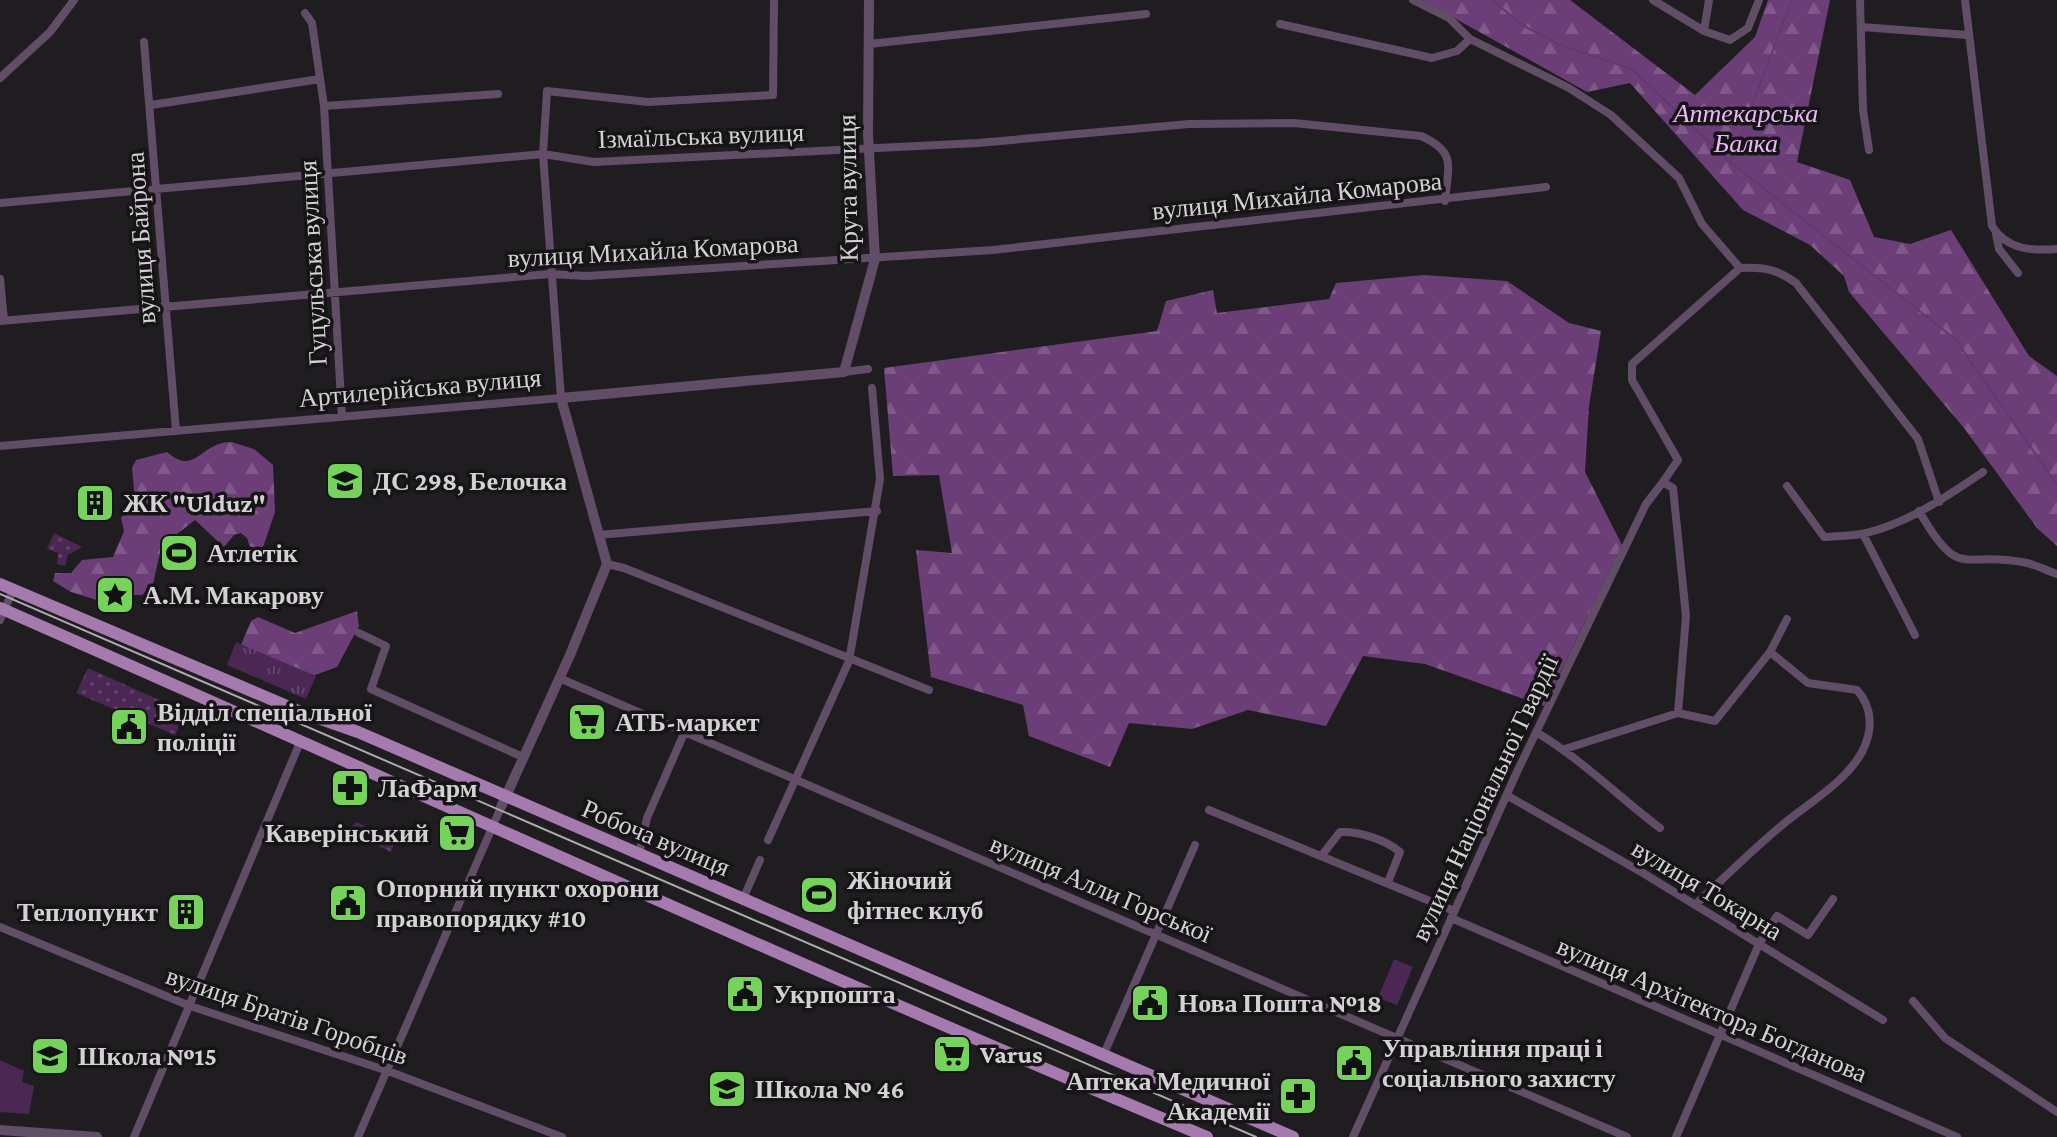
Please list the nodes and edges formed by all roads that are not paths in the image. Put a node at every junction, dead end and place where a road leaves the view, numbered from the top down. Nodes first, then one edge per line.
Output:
1 (74, 0) edge
2 (774, 0) edge
3 (869, 0) edge
4 (1413, 0) edge
5 (1653, 0) edge
6 (1709, 0) edge
7 (1759, 0) edge
8 (1860, 0) edge
9 (1965, 0) edge
10 (305, 13) dead end
11 (1146, 14) dead end
12 (1280, 24) dead end
13 (1862, 27) junction
14 (1704, 31) junction
15 (1967, 35) junction
16 (1470, 39) junction
17 (144, 42) dead end
18 (869, 44) junction
19 (0, 78) edge
20 (320, 79) junction
21 (498, 94) dead end
22 (151, 105) junction
23 (324, 106) junction
24 (869, 149) junction
25 (1869, 150) dead end
26 (543, 154) junction
27 (328, 174) junction
28 (1546, 187) dead end
29 (157, 191) junction
30 (1445, 201) junction
31 (0, 203) edge
32 (1996, 233) junction
33 (2057, 249) edge
34 (875, 259) junction
35 (1740, 268) junction
36 (2018, 273) dead end
37 (550, 274) junction
38 (0, 279) edge
39 (333, 291) junction
40 (165, 309) junction
41 (2, 320) edge
42 (868, 369) dead end
43 (844, 372) junction
44 (872, 388) dead end
45 (561, 398) junction
46 (342, 417) junction
47 (176, 431) junction
48 (0, 446) edge
49 (1983, 472) dead end
50 (1663, 482) junction
51 (1787, 486) dead end
52 (1939, 502) junction
53 (877, 511) junction
54 (1919, 511) junction
55 (1863, 534) junction
56 (598, 535) junction
57 (607, 564) junction
58 (2057, 574) edge
59 (0, 584) edge
60 (13, 590) junction
61 (1, 613) edge
62 (1787, 619) dead end
63 (359, 633) dead end
64 (1915, 635) dead end
65 (1770, 652) junction
66 (849, 661) junction
67 (559, 678) junction
68 (929, 690) dead end
69 (1678, 713) junction
70 (685, 731) junction
71 (1536, 732) junction
72 (301, 739) junction
73 (1565, 749) junction
74 (523, 757) junction
75 (796, 777) junction
76 (1508, 796) junction
77 (503, 802) junction
78 (1209, 810) dead end
79 (491, 828) junction
80 (1660, 828) dead end
81 (768, 840) dead end
82 (1195, 845) dead end
83 (639, 854) junction
84 (1322, 855) junction
85 (760, 860) dead end
86 (1388, 882) junction
87 (743, 899) junction
88 (1833, 899) dead end
89 (1695, 905) junction
90 (1452, 914) junction
91 (0, 927) edge
92 (1156, 936) junction
93 (1759, 944) junction
94 (1913, 1001) dead end
95 (190, 1006) junction
96 (1883, 1020) dead end
97 (1719, 1036) junction
98 (1396, 1037) junction
99 (1103, 1056) junction
100 (388, 1071) junction
101 (2057, 1112) edge
102 (0, 1130) edge
103 (97, 1137) edge
104 (134, 1137) edge
105 (358, 1137) edge
106 (562, 1137) edge
107 (1207, 1137) edge
108 (1293, 1137) edge
109 (1353, 1137) edge
110 (1627, 1137) edge
111 (1676, 1137) edge
112 (1957, 1137) edge

1 - 19 street
2 - 26 street
3 - 18 street, Крута вулиця
4 - 16 street
5 - 14 street
6 - 14 street
7 - 14 street
8 - 13 street
9 - 15 street
10 - 20 street, Гуцульська вулиця
11 - 18 street
12 - 16 street
13 - 15 street
13 - 25 street
15 - 32 street
16 - 35 street
17 - 22 street, вулиця Байрона
18 - 24 street, Крута вулиця
20 - 22 street
20 - 23 street, Гуцульська вулиця
21 - 23 street
22 - 29 street, вулиця Байрона
23 - 27 street, Гуцульська вулиця
24 - 26 street, Ізмаїльська вулиця
24 - 30 street, Ізмаїльська вулиця
24 - 34 street, Крута вулиця
26 - 27 street, Ізмаїльська вулиця
26 - 37 street
27 - 29 street, Ізмаїльська вулиця
27 - 39 street, Гуцульська вулиця
28 - 30 street, вулиця Михайла Комарова
29 - 31 street, Ізмаїльська вулиця
29 - 40 street, вулиця Байрона
30 - 34 street, вулиця Михайла Комарова
32 - 33 street
32 - 36 street
34 - 37 street, вулиця Михайла Комарова
34 - 43 street, Крута вулиця
35 - 50 street
35 - 52 street
37 - 39 street, вулиця Михайла Комарова
37 - 45 street
38 - 41 street
39 - 40 street, вулиця Михайла Комарова
39 - 46 street, Гуцульська вулиця
40 - 41 street, вулиця Михайла Комарова
40 - 47 street, вулиця Байрона
42 - 43 street
43 - 45 street, Артилерійська вулиця
44 - 53 street
45 - 46 street, Артилерійська вулиця
45 - 56 street
46 - 47 street, Артилерійська вулиця
47 - 48 street, Артилерійська вулиця
49 - 52 street
50 - 69 street
50 - 71 street, вулиця Національної Гвардії
51 - 55 street
52 - 54 street
53 - 56 street
53 - 66 street
54 - 55 street
54 - 58 street
55 - 64 street
56 - 57 street
57 - 66 street
57 - 67 street
59 - 60 main road, Робоча вулиця
60 - 61 street
60 - 77 main road, Робоча вулиця
61 - 72 main road
62 - 65 street
63 - 74 street
65 - 69 street
65 - 89 street
66 - 68 street
66 - 75 street
67 - 70 street, вулиця Алли Горської
67 - 74 street
69 - 73 street
70 - 75 street, вулиця Алли Горської
70 - 83 street
71 - 73 street
71 - 76 street, вулиця Національної Гвардії
72 - 79 main road
72 - 95 street
73 - 80 street
74 - 77 street
75 - 81 street
75 - 92 street, вулиця Алли Горської
76 - 89 street, вулиця Токарна
76 - 90 street, вулиця Національної Гвардії
77 - 79 street
77 - 83 main road, Робоча вулиця
78 - 84 street, вулиця Архітектора Богданова
79 - 100 street
79 - 107 main road
82 - 92 street
83 - 87 main road, Робоча вулиця
84 - 86 street, вулиця Архітектора Богданова
84 - 86 street
85 - 87 street
86 - 90 street, вулиця Архітектора Богданова
87 - 99 main road, Робоча вулиця
88 - 93 street
89 - 93 street, вулиця Токарна
90 - 97 street, вулиця Архітектора Богданова
90 - 98 street, вулиця Національної Гвардії
91 - 95 street, вулиця Братів Горобців
92 - 98 street, вулиця Алли Горської
92 - 99 street
93 - 96 street, вулиця Токарна
93 - 97 street
94 - 101 street
95 - 100 street, вулиця Братів Горобців
95 - 104 street
97 - 111 street
97 - 112 street, вулиця Архітектора Богданова
98 - 109 street, вулиця Національної Гвардії
98 - 110 street, вулиця Алли Горської
99 - 108 main road, Робоча вулиця
100 - 105 street
100 - 106 street, вулиця Братів Горобців
102 - 103 street

